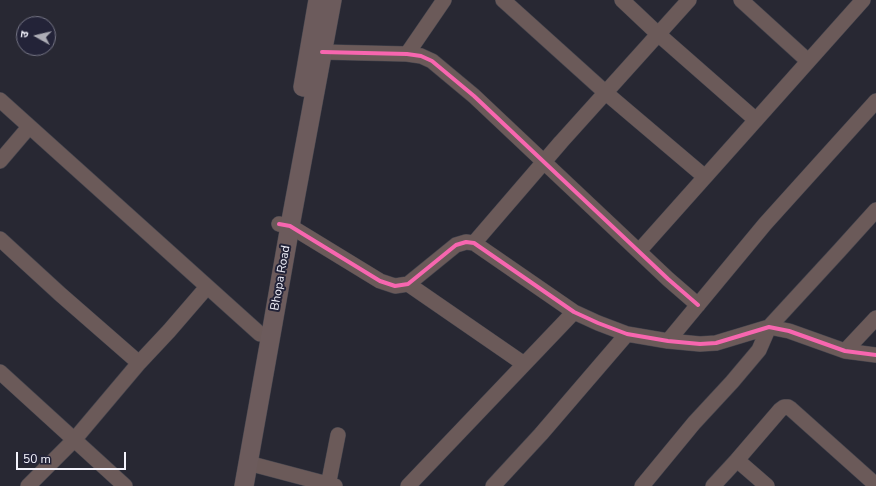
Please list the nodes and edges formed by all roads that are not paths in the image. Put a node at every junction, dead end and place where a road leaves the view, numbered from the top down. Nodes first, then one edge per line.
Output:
1 (318, 0) edge
2 (332, 0) edge
3 (444, 0) edge
4 (504, 0) edge
5 (622, 0) edge
6 (690, 0) edge
7 (740, 0) edge
8 (862, 0) edge
9 (658, 34) junction
10 (322, 52) junction
11 (407, 54) junction
12 (808, 61) junction
13 (606, 93) junction
14 (0, 100) edge
15 (876, 101) edge
16 (756, 120) junction
17 (29, 127) junction
18 (0, 161) edge
19 (544, 162) junction
20 (705, 177) junction
21 (876, 210) edge
22 (284, 225) junction
23 (0, 239) edge
24 (474, 243) junction
25 (639, 251) junction
26 (408, 284) junction
27 (207, 287) junction
28 (698, 305) junction
29 (574, 312) junction
30 (876, 318) edge
31 (769, 327) junction
32 (260, 334) junction
33 (628, 334) junction
34 (668, 341) junction
35 (845, 352) junction
36 (876, 355) edge
37 (139, 363) junction
38 (524, 364) junction
39 (0, 372) edge
40 (338, 434) dead end
41 (74, 440) junction
42 (737, 460) junction
43 (248, 463) junction
44 (116, 483) edge
45 (331, 485) edge
46 (876, 485) edge
47 (28, 486) edge
48 (233, 486) edge
49 (244, 486) edge
50 (408, 486) edge
51 (492, 486) edge
52 (642, 486) edge
53 (713, 486) edge
54 (766, 486) edge

1 - 22 main road, Bhopa Road
2 - 10 main road, Bhopa Road
3 - 11 street
4 - 13 street
5 - 9 street
6 - 9 street
7 - 12 street
8 - 12 street
9 - 13 street
9 - 16 street
10 - 11 street
10 - 22 main road, Bhopa Road
11 - 19 street
12 - 16 street
13 - 19 street
13 - 20 street
14 - 17 street
15 - 28 street
16 - 20 street
17 - 18 street
17 - 27 street
19 - 24 street
19 - 25 street
20 - 25 street
21 - 31 street
22 - 26 street
22 - 32 main road, Bhopa Road
22 - 43 main road, Bhopa Road
23 - 37 street
24 - 26 street
24 - 29 street
25 - 28 street
26 - 38 street
27 - 32 street
27 - 37 street
28 - 34 street
29 - 33 street
29 - 38 street
30 - 35 street
31 - 34 street
31 - 35 street
31 - 52 street
32 - 48 main road, Bhopa Road
33 - 34 street
33 - 51 street
35 - 36 street
37 - 41 street
38 - 50 street
39 - 41 street
40 - 45 street
41 - 44 street
41 - 47 street
42 - 46 street
42 - 53 street
42 - 54 street
43 - 45 street
43 - 49 main road, Bhopa Road

